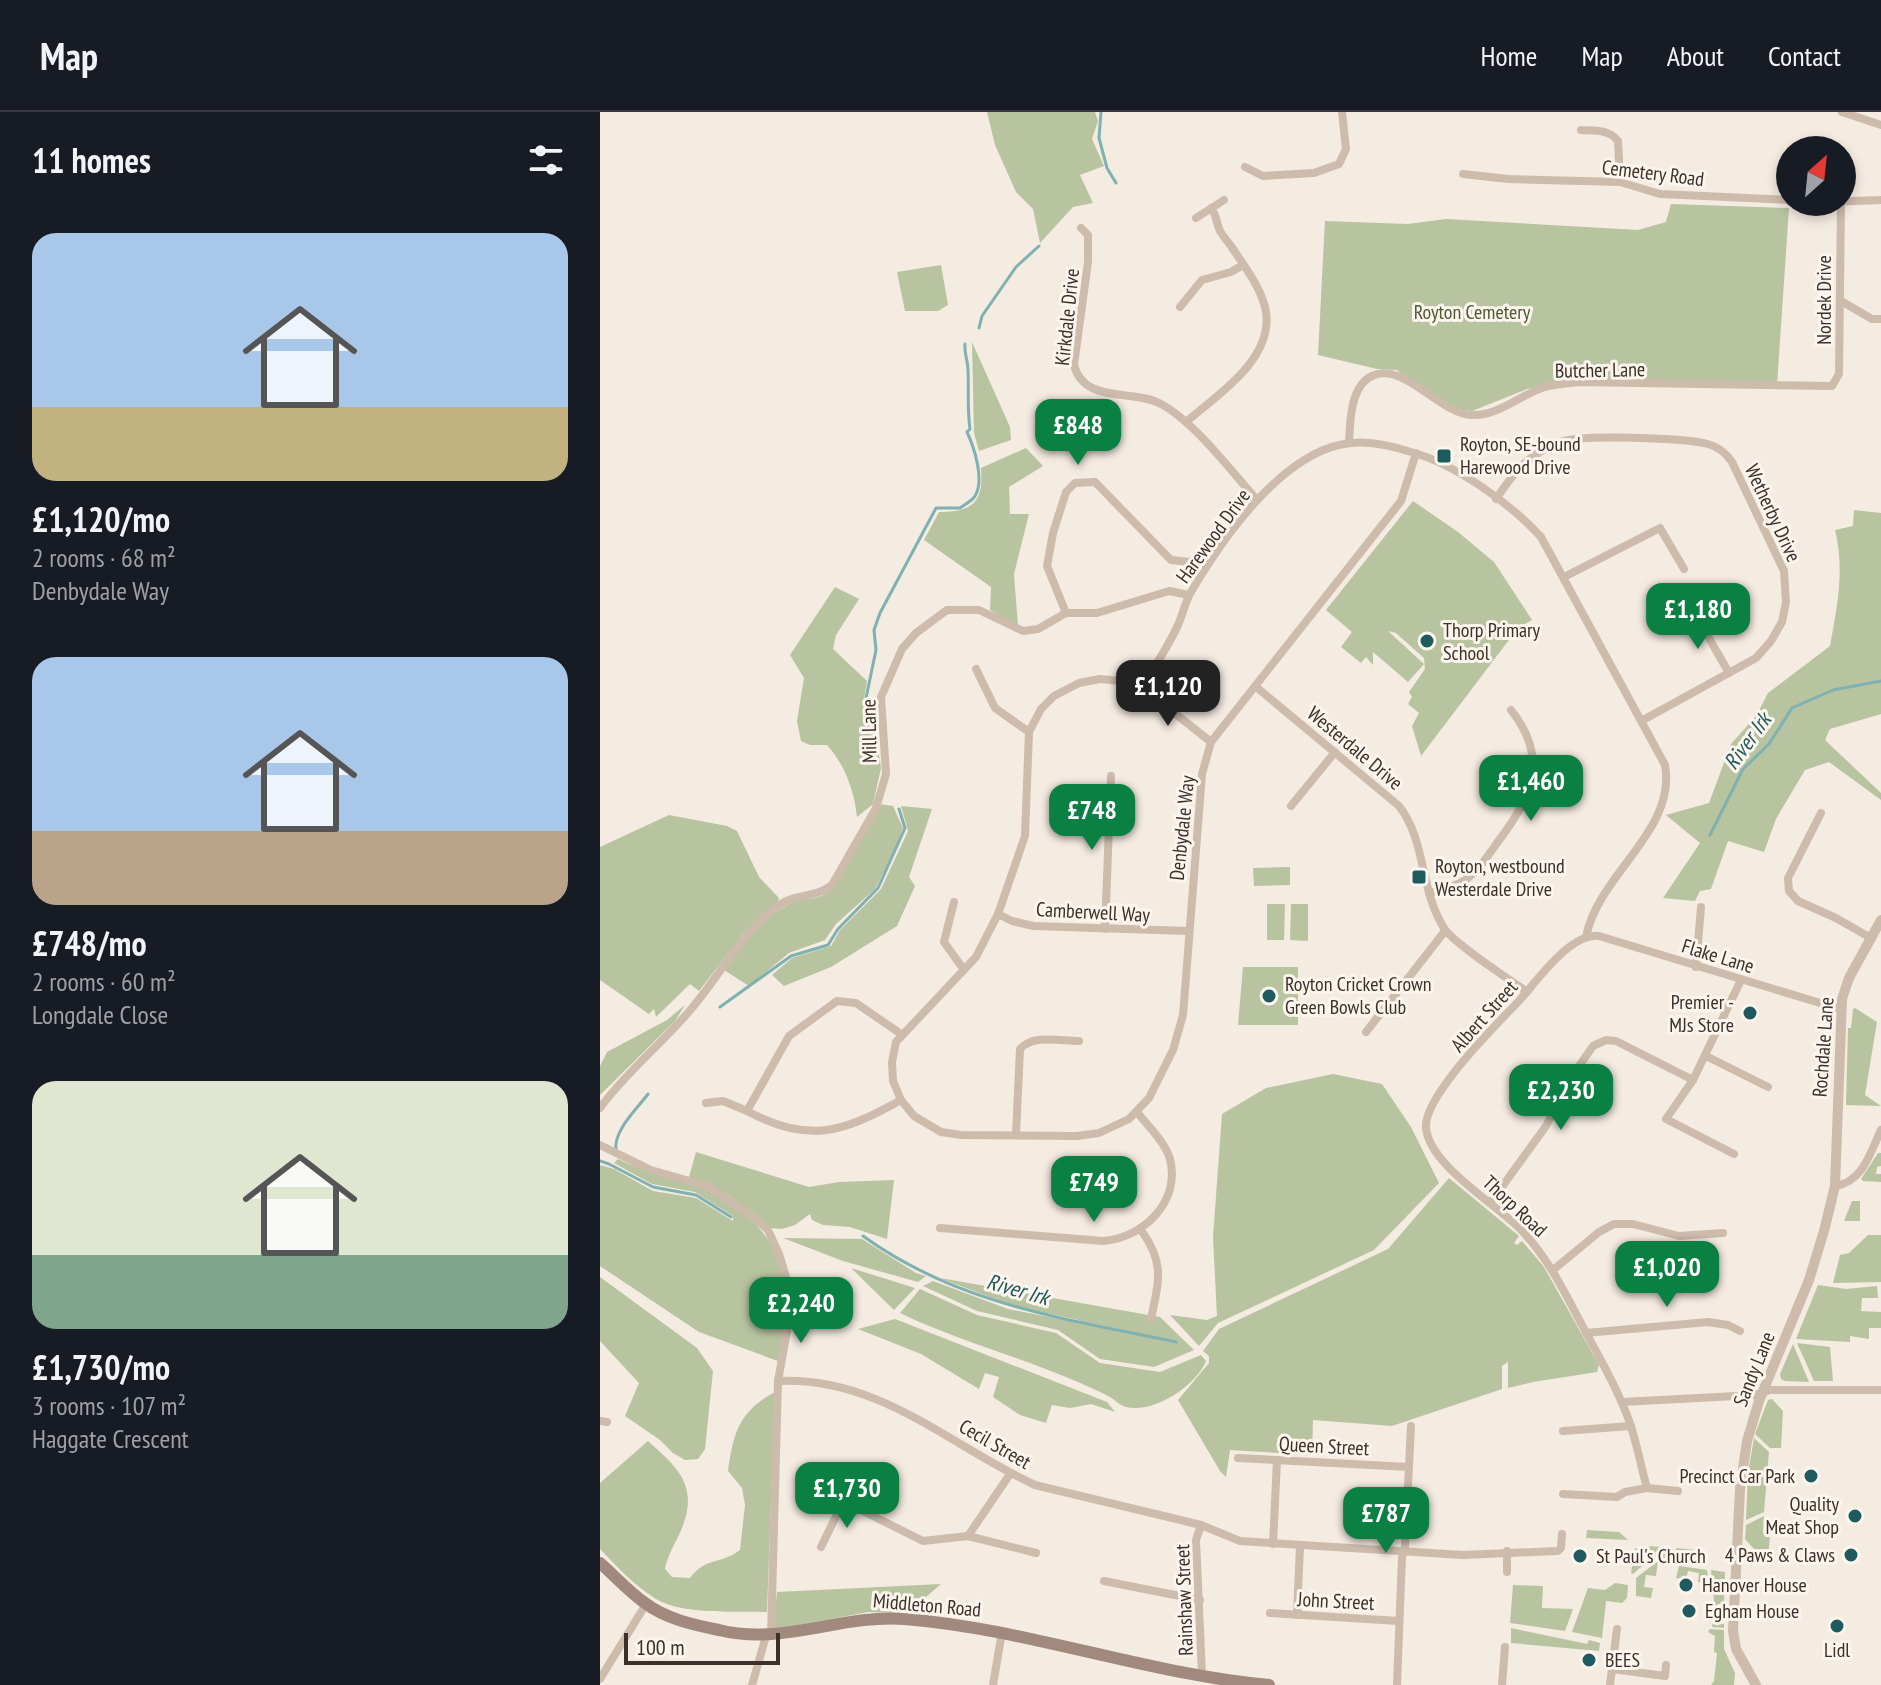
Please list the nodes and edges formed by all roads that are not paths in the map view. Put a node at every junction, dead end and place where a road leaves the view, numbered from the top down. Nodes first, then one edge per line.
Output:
1 (1342, 112) edge
2 (1842, 112) edge
3 (1881, 125) edge
4 (1581, 130) dead end
5 (1245, 167) dead end
6 (1463, 174) dead end
7 (1620, 182) junction
8 (1776, 199) edge
9 (1224, 200) dead end
10 (1881, 200) edge
11 (1856, 202) edge
12 (1211, 208) junction
13 (1841, 216) edge
14 (1196, 218) dead end
15 (1081, 228) dead end
16 (1243, 265) junction
17 (1841, 301) junction
18 (1180, 307) dead end
19 (1881, 319) edge
20 (1824, 388) joint
21 (1186, 422) junction
22 (1349, 443) junction
23 (1416, 453) junction
24 (1496, 499) junction
25 (1257, 500) junction
26 (1217, 551) junction
27 (1684, 569) dead end
28 (1564, 577) junction
29 (1189, 595) junction
30 (1694, 612) dead end
31 (1066, 613) junction
32 (976, 669) dead end
33 (1729, 673) junction
34 (1255, 686) junction
35 (1141, 688) junction
36 (1511, 710) dead end
37 (1643, 720) junction
38 (1029, 732) junction
39 (1211, 742) junction
40 (1335, 752) junction
41 (1111, 776) dead end
42 (1291, 806) dead end
43 (1821, 813) dead end
44 (1429, 893) junction
45 (954, 902) dead end
46 (1701, 907) dead end
47 (998, 914) junction
48 (1881, 920) edge
49 (1105, 929) junction
50 (1188, 931) junction
51 (1445, 931) junction
52 (1586, 937) junction
53 (1871, 938) junction
54 (1696, 967) junction
55 (964, 970) junction
56 (1741, 980) junction
57 (1527, 992) junction
58 (1840, 1009) junction
59 (1366, 1032) dead end
60 (901, 1034) junction
61 (1079, 1041) dead end
62 (1706, 1056) junction
63 (1693, 1080) junction
64 (1768, 1087) dead end
65 (901, 1100) junction
66 (706, 1103) dead end
67 (600, 1108) edge
68 (747, 1111) junction
69 (1137, 1112) junction
70 (1426, 1130) joint
71 (1881, 1130) edge
72 (1016, 1134) junction
73 (600, 1145) edge
74 (1734, 1154) dead end
75 (1835, 1186) junction
76 (1491, 1202) junction
77 (940, 1228) dead end
78 (1141, 1230) junction
79 (1723, 1233) dead end
80 (1553, 1270) junction
81 (1151, 1319) dead end
82 (1740, 1331) dead end
83 (1586, 1333) junction
84 (778, 1381) junction
85 (1881, 1390) edge
86 (1763, 1391) junction
87 (1622, 1402) junction
88 (1411, 1426) dead end
89 (1631, 1426) junction
90 (1563, 1431) dead end
91 (1238, 1458) dead end
92 (1277, 1460) junction
93 (1409, 1467) junction
94 (1010, 1474) junction
95 (1647, 1488) junction
96 (1678, 1491) dead end
97 (827, 1493) dead end
98 (1563, 1494) dead end
99 (844, 1500) junction
100 (1201, 1525) junction
101 (1562, 1534) dead end
102 (968, 1536) junction
103 (1273, 1544) junction
104 (1300, 1546) junction
105 (821, 1547) dead end
106 (1403, 1551) junction
107 (1507, 1551) junction
108 (1036, 1553) dead end
109 (600, 1563) edge
110 (1507, 1572) dead end
111 (1104, 1581) dead end
112 (1200, 1600) junction
113 (646, 1604) junction
114 (1270, 1613) dead end
115 (1297, 1615) junction
116 (1399, 1621) junction
117 (1617, 1629) dead end
118 (1002, 1632) junction
119 (769, 1636) junction
120 (1505, 1647) dead end
121 (1666, 1665) dead end
122 (1612, 1669) junction
123 (1202, 1675) junction
124 (600, 1679) edge
125 (1245, 1684) edge
126 (752, 1685) edge
127 (993, 1685) edge
128 (1269, 1685) edge
129 (1397, 1685) edge
130 (1502, 1685) edge
131 (1610, 1685) edge
132 (1756, 1685) edge

1 - 5 street
2 - 3 street
4 - 7 street
6 - 7 street, Cemetery Road
7 - 8 street, Cemetery Road
9 - 12 street
10 - 11 street
12 - 14 street
12 - 16 street
13 - 17 street, Nordek Drive
15 - 21 street, Kirkdale Drive
16 - 18 street
16 - 21 street
17 - 19 street
17 - 20 street, Nordek Drive
20 - 22 street, Butcher Lane
21 - 25 street, Kirkdale Drive
22 - 23 street, Harewood Drive
22 - 25 street, Harewood Drive
23 - 24 street, Harewood Drive
23 - 34 street
24 - 28 street, Harewood Drive
24 - 33 street, Wetherby Drive
25 - 26 street, Harewood Drive
26 - 29 street, Harewood Drive
26 - 31 street
27 - 28 street
28 - 37 street, Harewood Drive
29 - 31 street, Mill Lane
29 - 35 street, Harewood Drive
30 - 33 street
31 - 67 street, Mill Lane
32 - 38 street
33 - 37 street, Wetherby Drive
34 - 39 street
34 - 40 street, Westerdale Drive
35 - 38 street
35 - 39 street
36 - 44 street
37 - 52 street, Harewood Drive
38 - 47 street
39 - 50 street, Denbydale Way
40 - 42 street
40 - 44 street, Westerdale Drive
41 - 49 street
43 - 53 street
44 - 51 street, Westerdale Drive
45 - 55 street
46 - 54 street
47 - 49 street, Camberwell Way
47 - 55 street
48 - 53 street, Rochdale Lane
49 - 50 street, Camberwell Way
50 - 69 street, Denbydale Way
51 - 57 street
51 - 59 street
52 - 54 street, Flake Lane
52 - 57 street, Albert Street
53 - 58 street, Rochdale Lane
54 - 56 street, Flake Lane
55 - 60 street
56 - 58 street, Flake Lane
56 - 62 street
57 - 70 street, Albert Street
58 - 75 street, Rochdale Lane
60 - 65 street
60 - 68 street
61 - 72 street
62 - 63 street
62 - 64 street
63 - 74 street
63 - 76 street
65 - 68 street
65 - 72 street, Denbydale Way
66 - 68 street
69 - 72 street, Denbydale Way
69 - 78 street
70 - 76 street, Thorp Road
71 - 75 street
73 - 84 street
75 - 86 street, Sandy Lane
76 - 80 street, Thorp Road
77 - 78 street
78 - 81 street
79 - 80 street
80 - 83 street, Thorp Road
82 - 83 street
83 - 87 street, Thorp Road
84 - 94 street, Cecil Street
84 - 119 street
85 - 86 street
86 - 87 street
86 - 132 street, Sandy Lane
87 - 89 street, Thorp Road
88 - 93 street
89 - 90 street
89 - 95 street, Thorp Road
91 - 92 street, Queen Street
92 - 93 street, Queen Street
92 - 103 street
93 - 106 street
94 - 100 street, Cecil Street
94 - 102 street
95 - 96 street
95 - 98 street
97 - 99 street
99 - 102 street
99 - 105 street
100 - 103 street, Cecil Street
100 - 112 street, Rainshaw Street
101 - 107 street, Cecil Street
102 - 108 street
103 - 104 street, Cecil Street
104 - 106 street, Cecil Street
104 - 115 street
106 - 107 street, Cecil Street
106 - 116 street
107 - 110 street
109 - 113 main road, Middleton Road
111 - 112 street
112 - 123 street, Rainshaw Street
113 - 119 main road, Middleton Road
113 - 124 street
114 - 115 street, John Street
115 - 116 street, John Street
116 - 129 street
117 - 122 street
118 - 119 main road, Middleton Road
118 - 123 main road, Middleton Road
118 - 127 street
119 - 126 street
120 - 130 street
121 - 122 street
122 - 131 street
123 - 125 main road, Middleton Road
125 - 128 main road, Middleton Road

